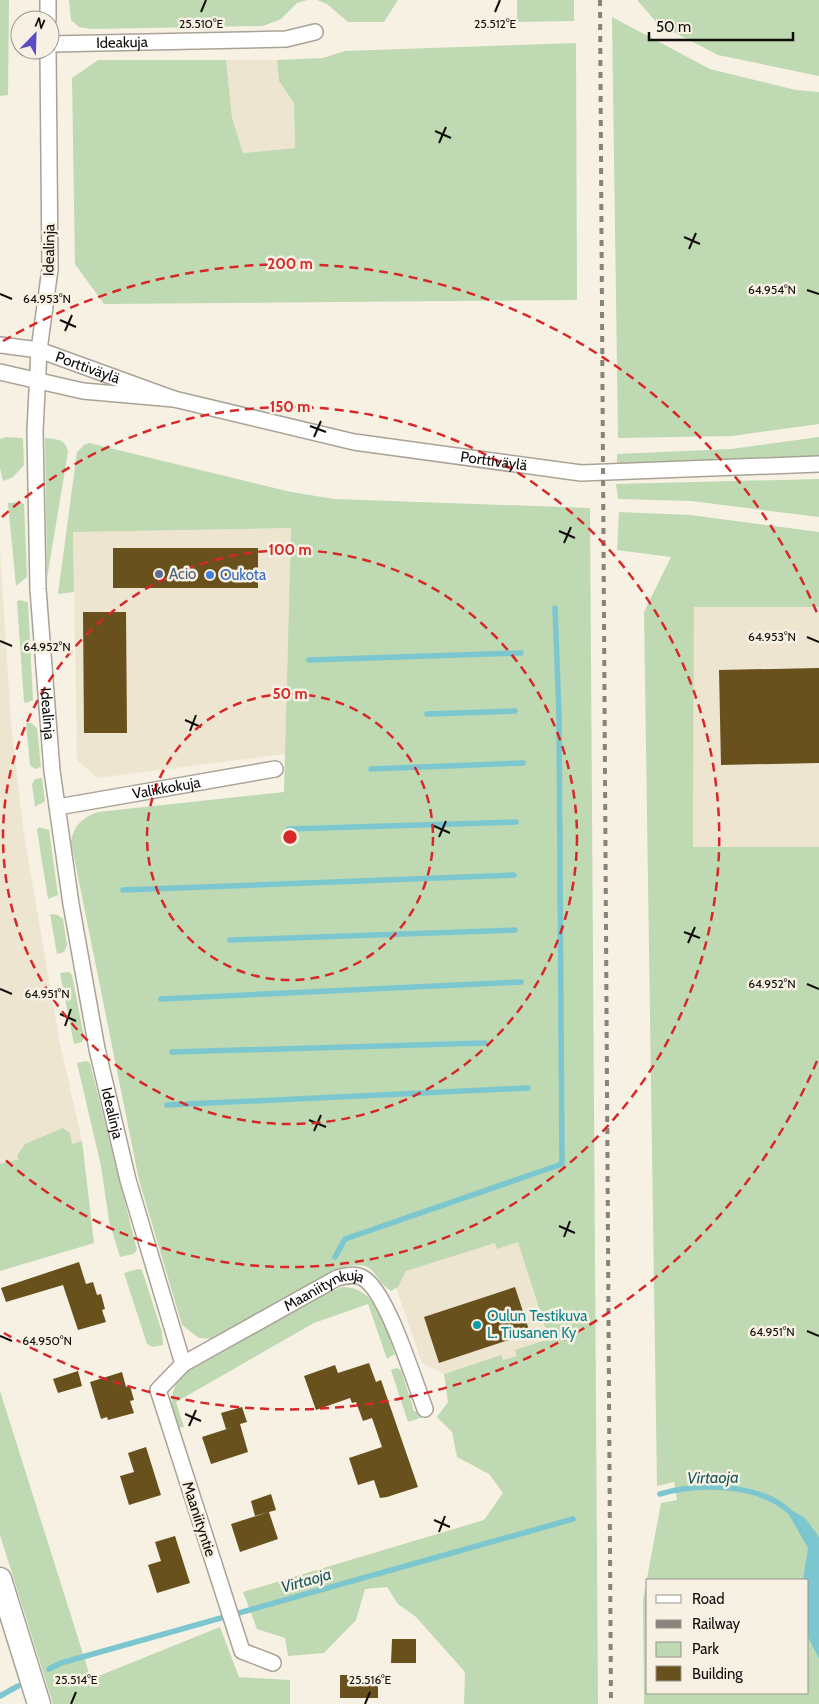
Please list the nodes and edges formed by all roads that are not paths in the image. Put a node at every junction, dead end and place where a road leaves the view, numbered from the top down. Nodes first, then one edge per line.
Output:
1 (315, 32) dead end
2 (60, 44) edge
3 (48, 60) edge
4 (0, 345) edge
5 (39, 350) junction
6 (0, 372) edge
7 (37, 380) junction
8 (174, 399) junction
9 (819, 464) edge
10 (275, 770) dead end
11 (58, 807) junction
12 (183, 1364) junction
13 (425, 1409) dead end
14 (0, 1579) edge
15 (273, 1663) dead end
16 (39, 1704) edge

1 - 2 street, Ideakuja
3 - 5 street, Idealinja
4 - 5 street, Porttiväylä
5 - 7 street, Idealinja
5 - 8 street, Porttiväylä
6 - 7 street, Porttiväylä
7 - 8 street, Porttiväylä
7 - 11 street, Idealinja
8 - 9 street, Porttiväylä
10 - 11 street, Valikkokuja
11 - 12 street, Idealinja
12 - 13 street, Maaniitynkuja
12 - 15 street, Maaniityntie
14 - 16 main road

